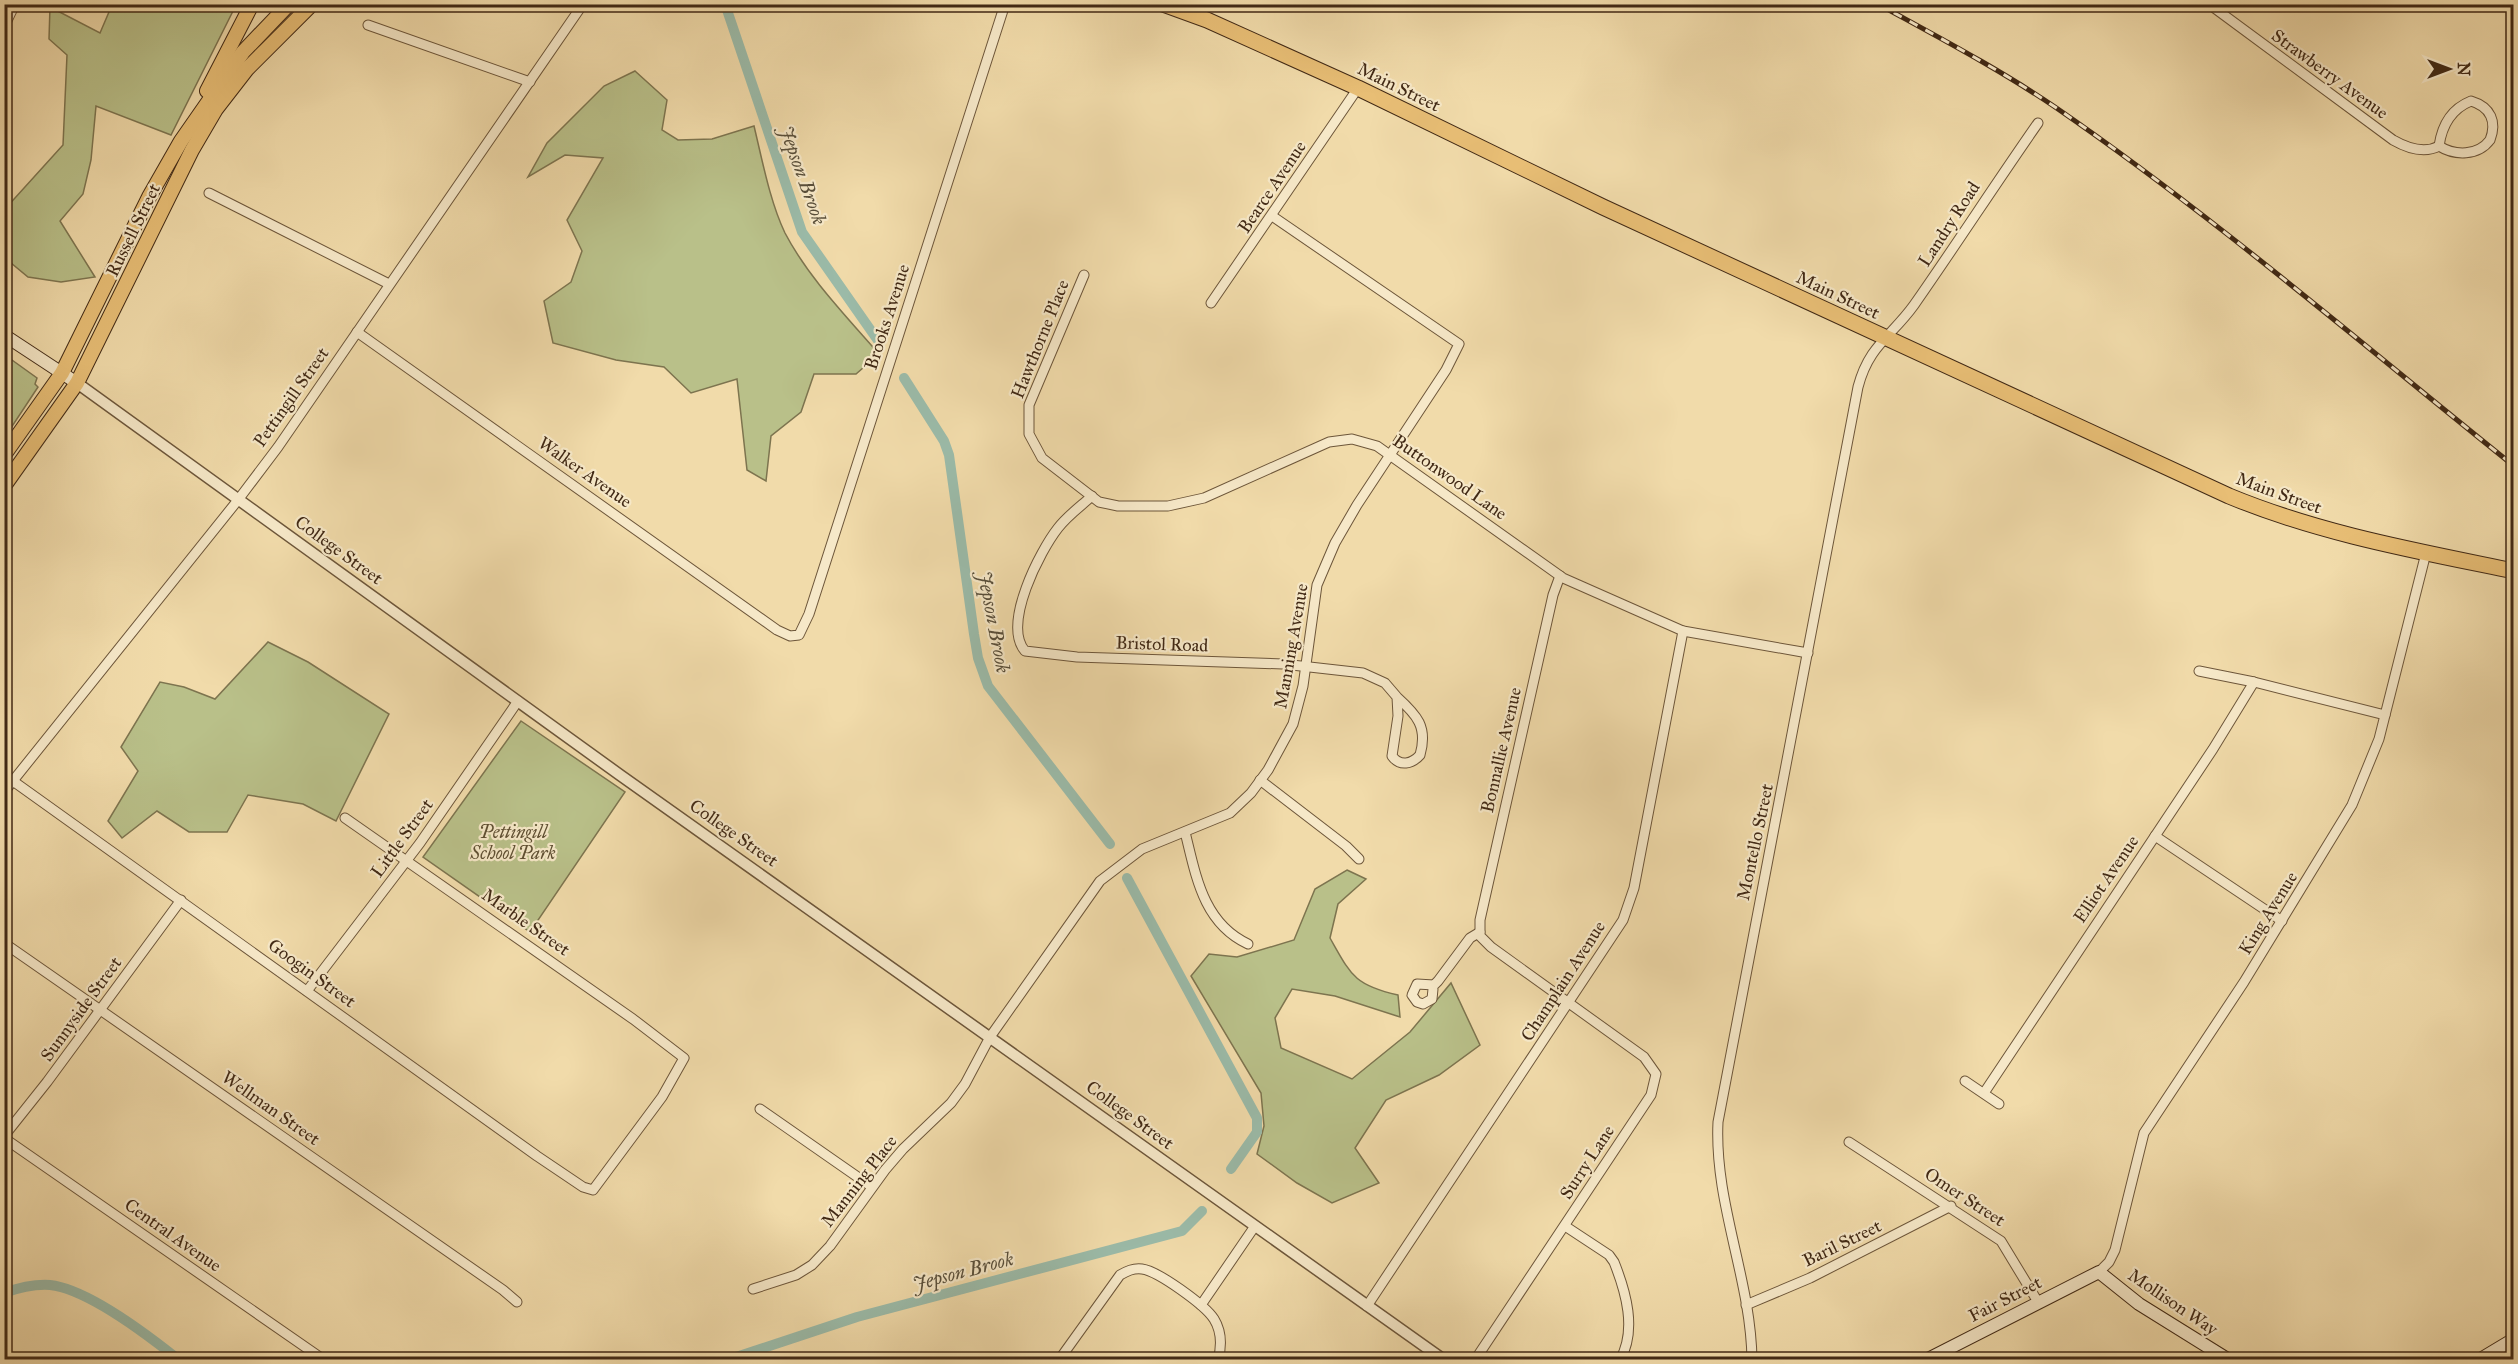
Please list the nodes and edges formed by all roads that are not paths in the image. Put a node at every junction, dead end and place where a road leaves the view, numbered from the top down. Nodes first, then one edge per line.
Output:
1 (15, 4) edge
2 (252, 4) edge
3 (289, 4) edge
4 (583, 4) edge
5 (1005, 4) edge
6 (1163, 4) edge
7 (2209, 4) edge
8 (311, 5) edge
9 (368, 25) dead end
10 (4, 27) edge
11 (530, 82) junction
12 (1358, 88) junction
13 (2038, 123) dead end
14 (181, 141) junction
15 (2439, 146) junction
16 (209, 193) dead end
17 (1272, 216) junction
18 (1084, 275) dead end
19 (389, 284) junction
20 (1211, 303) dead end
21 (357, 332) junction
22 (4, 334) edge
23 (1883, 338) junction
24 (62, 373) junction
25 (77, 383) junction
26 (4, 454) edge
27 (1390, 455) junction
28 (4, 486) edge
29 (1092, 496) junction
30 (238, 500) junction
31 (2426, 553) junction
32 (2514, 571) edge
33 (1560, 576) junction
34 (1683, 632) junction
35 (795, 636) joint
36 (1808, 653) junction
37 (1305, 666) junction
38 (2199, 671) dead end
39 (2254, 682) junction
40 (1397, 697) junction
41 (518, 701) junction
42 (2385, 715) junction
43 (1260, 780) junction
44 (13, 781) junction
45 (4, 792) edge
46 (345, 818) dead end
47 (1185, 832) junction
48 (2155, 836) junction
49 (408, 859) junction
50 (1359, 859) dead end
51 (181, 900) junction
52 (2282, 921) junction
53 (1480, 932) junction
54 (4, 943) edge
55 (1248, 944) dead end
56 (1433, 989) dead end
57 (307, 991) junction
58 (1569, 1003) junction
59 (100, 1009) junction
60 (990, 1037) junction
61 (1965, 1081) dead end
62 (1983, 1093) junction
63 (1999, 1104) dead end
64 (760, 1109) dead end
65 (4, 1137) edge
66 (1849, 1142) dead end
67 (872, 1187) junction
68 (592, 1190) joint
69 (1951, 1206) junction
70 (1255, 1226) junction
71 (1565, 1226) junction
72 (2099, 1272) junction
73 (753, 1289) dead end
74 (517, 1302) dead end
75 (2038, 1302) junction
76 (1201, 1305) junction
77 (1746, 1305) junction
78 (1367, 1306) junction
79 (2514, 1339) edge
80 (324, 1359) edge
81 (1059, 1359) edge
82 (1218, 1359) edge
83 (1444, 1359) edge
84 (1475, 1359) edge
85 (1620, 1359) edge
86 (1752, 1359) edge
87 (1926, 1359) edge
88 (2229, 1359) edge
89 (2479, 1359) edge

1 - 10 street
2 - 14 main road
3 - 14 main road, Russell Street
4 - 11 street, Pettingill Street
5 - 35 street, Brooks Avenue
6 - 12 highway, Main Street
7 - 15 street, Strawberry Avenue
8 - 25 main road, Russell Street
9 - 11 street
11 - 19 street, Pettingill Street
12 - 17 street, Bearce Avenue
12 - 23 highway, Main Street
13 - 23 street, Landry Road
14 - 24 main road, Russell Street
15 - 15 street, Strawberry Avenue
16 - 19 street
17 - 20 street, Bearce Avenue
17 - 27 street, Manning Avenue
18 - 29 street, Hawthorne Place
19 - 21 street, Pettingill Street
21 - 30 street, Pettingill Street
21 - 35 street, Walker Avenue
22 - 24 main road, College Street
23 - 31 highway, Main Street
23 - 36 street, Montello Street
24 - 25 main road, College Street
24 - 26 main road, Russell Street
25 - 28 main road, Russell Street
25 - 30 street, College Street
27 - 29 street, Buttonwood Lane
27 - 33 street, Buttonwood Lane
27 - 37 street, Manning Avenue
29 - 37 street, Bristol Road
30 - 41 street, College Street
30 - 44 street, Pettingill Street
31 - 32 highway, Main Street
31 - 42 street, King Avenue
33 - 34 street, Buttonwood Lane
33 - 53 street, Bonnallie Avenue
34 - 36 street, Buttonwood Lane
34 - 58 street, Champlain Avenue
36 - 77 street, Montello Street
37 - 40 street, Bristol Road
37 - 43 street, Manning Avenue
38 - 39 street
39 - 42 street
39 - 48 street, Elliot Avenue
40 - 40 street, Bristol Road
41 - 49 street, Little Street
41 - 60 street, College Street
42 - 52 street, King Avenue
43 - 47 street, Manning Avenue
43 - 50 street
44 - 45 street, Pettingill Street
44 - 51 street, Googin Street
46 - 49 street, Marble Street
47 - 55 street
47 - 60 street, Manning Avenue
48 - 52 street
48 - 62 street, Elliot Avenue
49 - 57 street, Little Street
49 - 68 street, Marble Street
51 - 57 street, Googin Street
51 - 59 street, Sunnyside Street
52 - 72 street, King Avenue
53 - 56 street
53 - 58 street, Surry Lane
54 - 59 street, Wellman Street
57 - 68 street, Googin Street
58 - 71 street, Surry Lane
58 - 78 street, Champlain Avenue
59 - 65 street, Sunnyside Street
59 - 74 street, Wellman Street
60 - 67 street, Manning Place
60 - 70 street, College Street
61 - 62 street
62 - 63 street
64 - 67 street
65 - 80 street, Central Avenue
66 - 69 street, Omer Street
67 - 73 street, Manning Place
69 - 75 street, Omer Street
69 - 77 street, Baril Street
70 - 76 street
70 - 78 street, College Street
71 - 84 street, Surry Lane
71 - 85 street
72 - 75 main road, Fair Street
72 - 88 main road, Mollison Way
75 - 87 main road, Fair Street
76 - 81 street
76 - 82 street
77 - 86 street, Montello Street
78 - 83 street, College Street
79 - 89 main road

